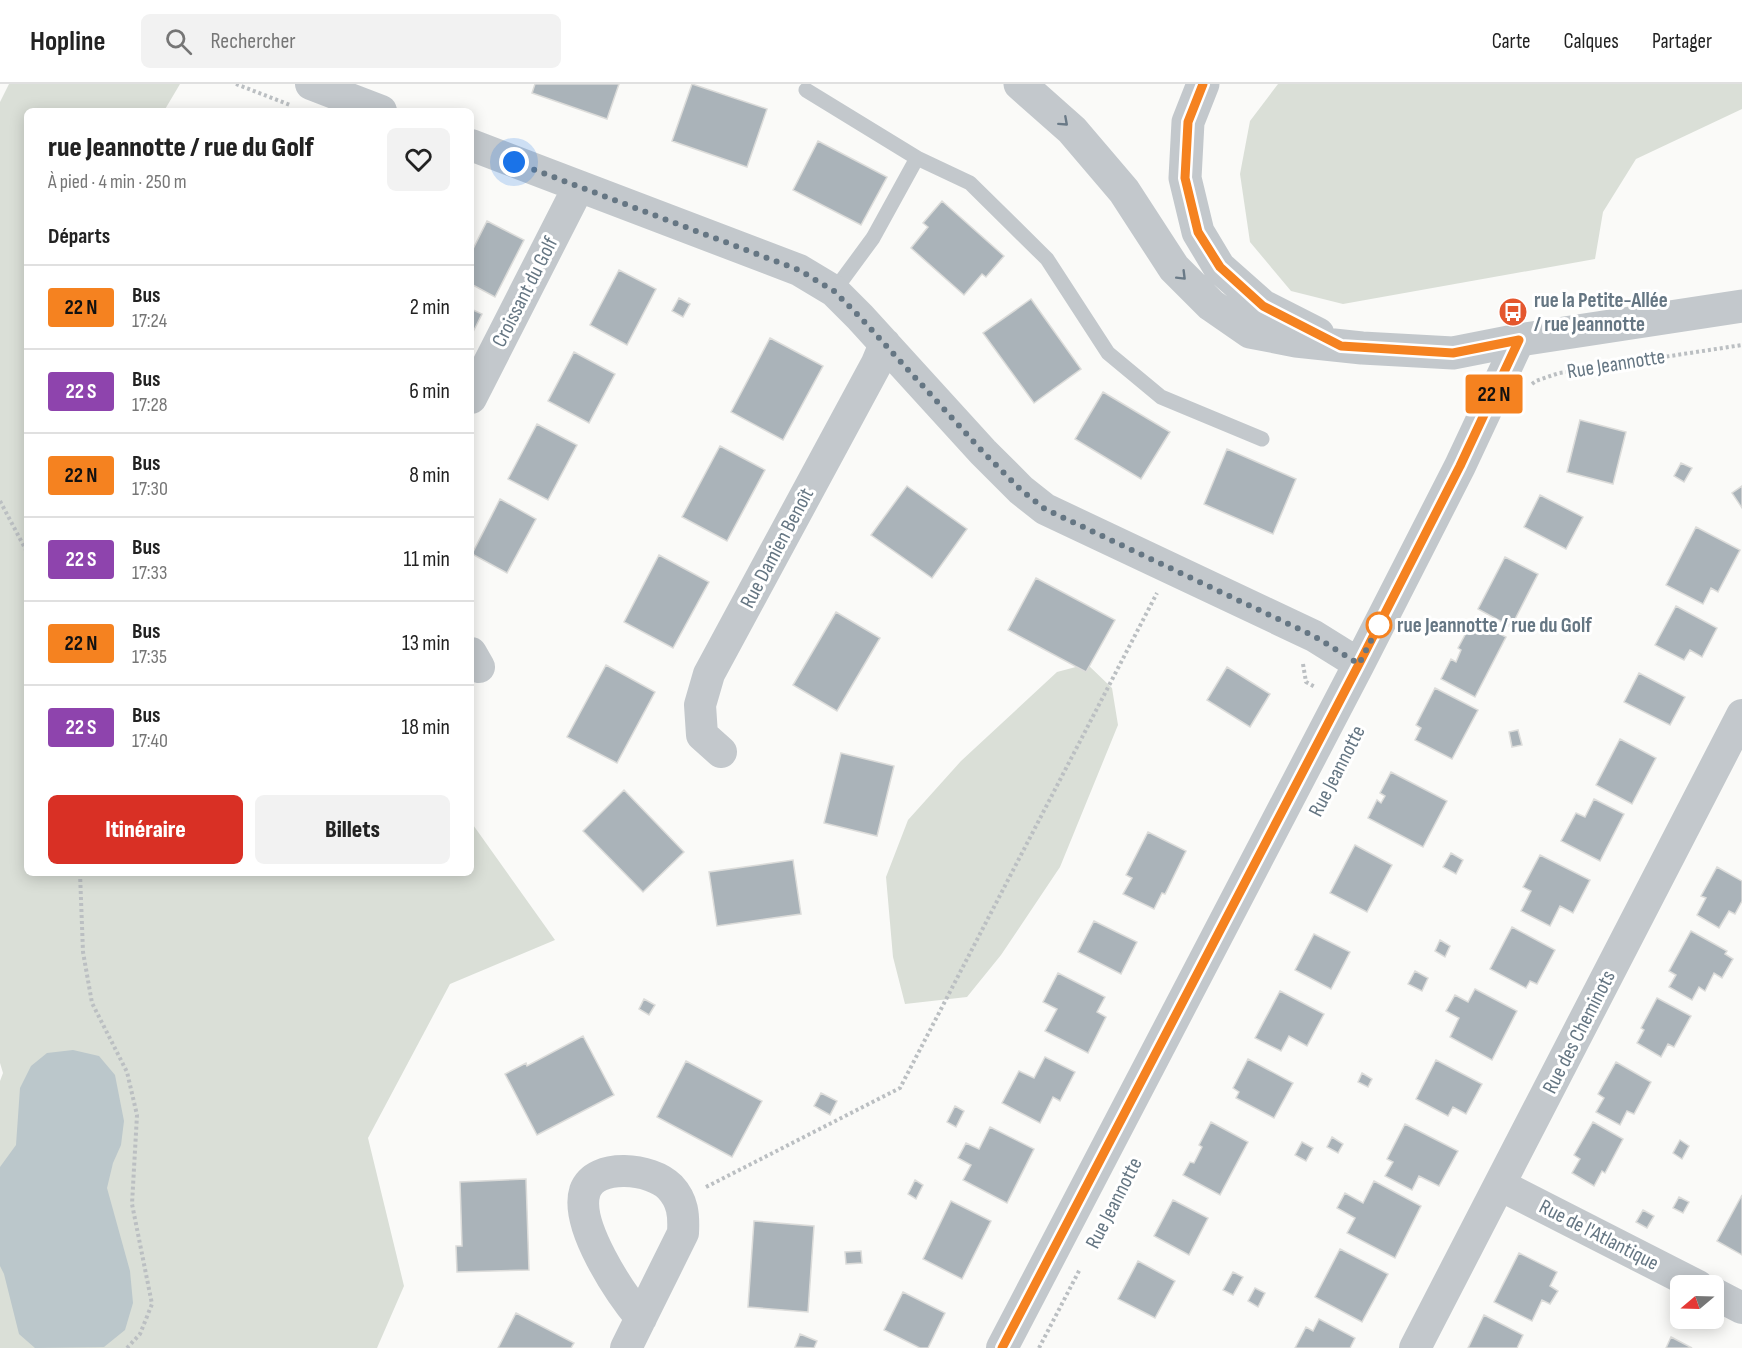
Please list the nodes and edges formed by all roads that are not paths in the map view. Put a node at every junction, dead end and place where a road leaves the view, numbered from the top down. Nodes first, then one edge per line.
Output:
1 (1020, 84) edge
2 (1203, 84) edge
3 (806, 90) dead end
4 (309, 98) edge
5 (364, 108) edge
6 (474, 146) edge
7 (917, 158) junction
8 (579, 186) junction
9 (834, 291) junction
10 (1742, 306) edge
11 (1519, 340) junction
12 (885, 344) junction
13 (1341, 346) junction
14 (474, 392) edge
15 (1262, 439) dead end
16 (1359, 664) junction
17 (1742, 715) edge
18 (721, 752) dead end
19 (1500, 1185) junction
20 (1676, 1275) edge
21 (1724, 1299) edge
22 (1742, 1308) edge
23 (641, 1318) junction
24 (626, 1348) edge
25 (1002, 1348) edge
26 (1415, 1348) edge

1 -> 13 street
2 - 13 street
3 - 7 lane
4 - 5 street
6 - 8 street
7 - 9 lane
7 - 15 lane
8 - 9 street
8 - 14 street, Croissant du Golf
9 - 12 street
10 - 11 street
11 - 13 street
11 - 16 street, Rue Jeannotte
12 - 16 street
12 - 18 street, Rue Damien Benoît
16 - 25 street, Rue Jeannotte
17 - 19 street, Rue des Cheminots
19 - 20 street, Rue de l'Atlantique
19 - 26 street, Rue des Cheminots
21 - 22 street
23 - 23 street
23 - 24 street

